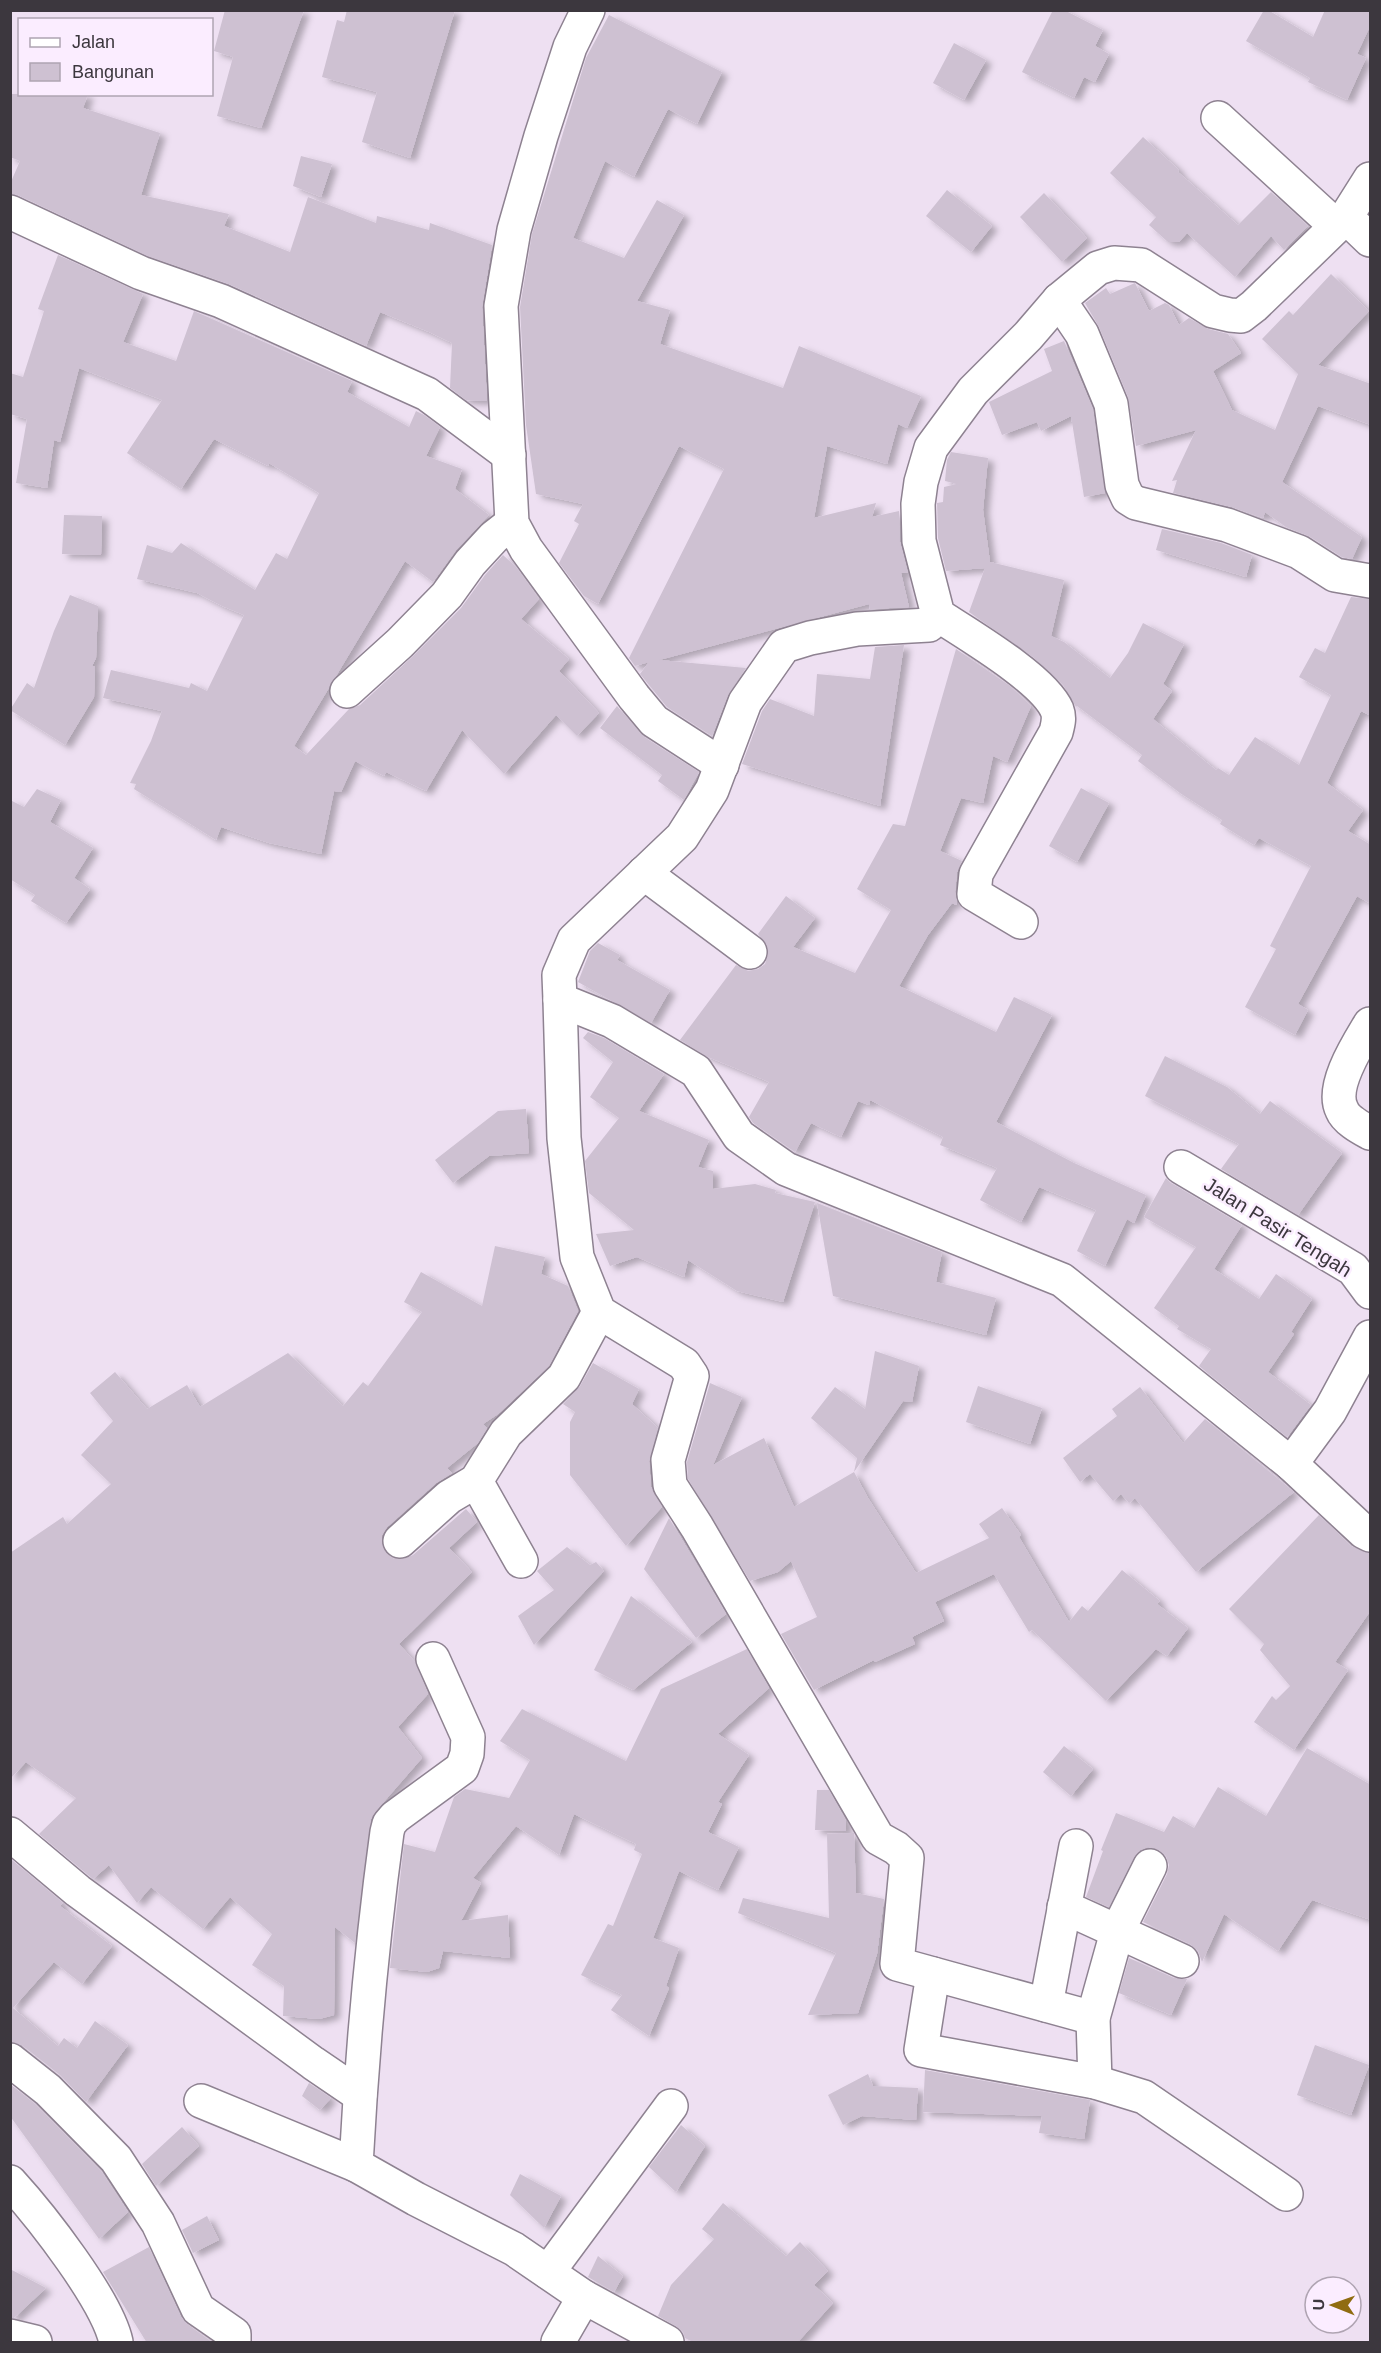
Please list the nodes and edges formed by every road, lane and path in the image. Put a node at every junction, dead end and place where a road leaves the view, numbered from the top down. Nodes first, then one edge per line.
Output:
1 (588, 10) edge
2 (1218, 118) dead end
3 (1371, 179) edge
4 (10, 212) edge
5 (1341, 222) junction
6 (1371, 240) edge
7 (1059, 300) junction
8 (509, 454) junction
9 (512, 523) junction
10 (1371, 581) edge
11 (938, 615) junction
12 (348, 691) dead end
13 (722, 765) junction
14 (644, 873) junction
15 (1021, 922) dead end
16 (750, 952) dead end
17 (560, 1000) junction
18 (1371, 1024) edge
19 (1371, 1133) edge
20 (1181, 1167) dead end
21 (1371, 1292) edge
22 (599, 1312) junction
23 (1371, 1338) edge
24 (1291, 1464) junction
25 (476, 1481) junction
26 (1371, 1535) edge
27 (400, 1541) dead end
28 (521, 1561) dead end
29 (433, 1659) dead end
30 (10, 1834) edge
31 (1076, 1846) dead end
32 (1150, 1866) dead end
33 (1065, 1907) junction
34 (1117, 1932) junction
35 (1182, 1961) dead end
36 (933, 1974) junction
37 (1046, 2005) junction
38 (1093, 2018) junction
39 (10, 2060) edge
40 (1095, 2082) junction
41 (360, 2094) junction
42 (201, 2101) dead end
43 (671, 2106) dead end
44 (356, 2165) junction
45 (10, 2182) edge
46 (1286, 2194) dead end
47 (548, 2272) junction
48 (584, 2297) junction
49 (10, 2336) edge
50 (35, 2343) edge
51 (116, 2343) edge
52 (234, 2343) edge
53 (558, 2343) edge
54 (667, 2343) edge

1 - 8 street
2 - 5 street
3 - 5 street
4 - 8 street
5 - 6 street
5 - 7 street
7 - 10 street
7 - 11 street
8 - 9 street
9 - 12 street
9 - 13 street
11 - 13 street
11 - 15 street
13 - 14 street
14 - 16 street
14 - 17 street
17 - 22 street
17 - 24 street
18 - 19 street
20 - 21 street, Jalan Pasir Tengah
22 - 25 street
22 - 36 street
23 - 24 street
24 - 26 street
25 - 27 street
25 - 28 street
29 - 41 street
30 - 41 street
31 - 33 street
32 - 34 street
33 - 34 street
33 - 37 street
34 - 35 street
34 - 38 street
36 - 37 street
36 - 40 street
37 - 38 street
38 - 40 street
39 - 52 street
40 - 46 street
41 - 44 street
42 - 44 street
43 - 47 street
44 - 47 street
45 - 51 street
47 - 48 street
48 - 53 street
48 - 54 street
49 - 50 street

